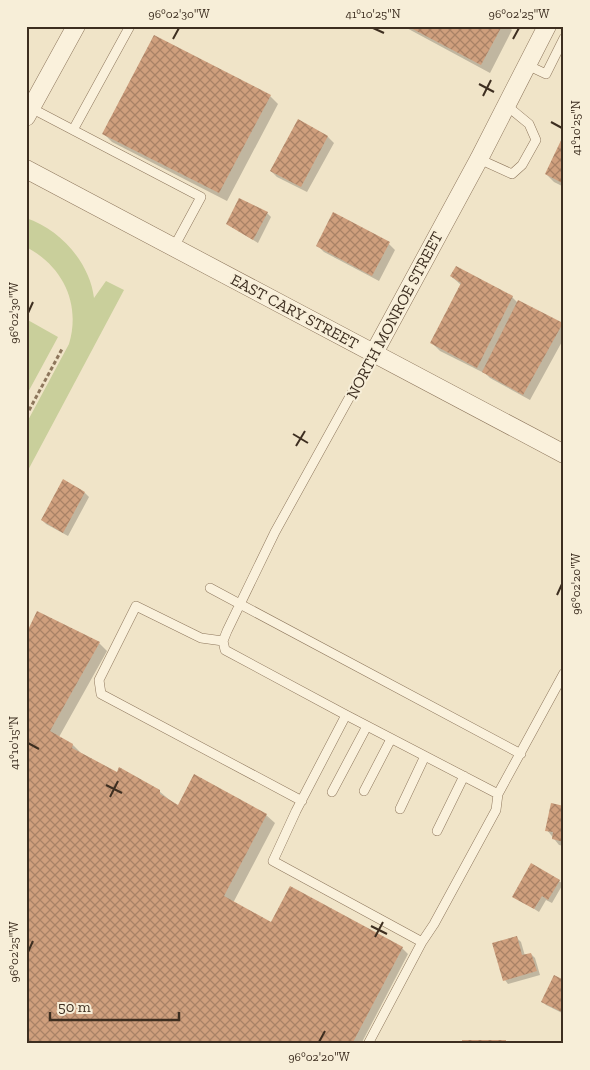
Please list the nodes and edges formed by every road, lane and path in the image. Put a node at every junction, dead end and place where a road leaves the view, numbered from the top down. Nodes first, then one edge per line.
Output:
1 (76, 26) edge
2 (130, 26) edge
3 (555, 34) edge
4 (506, 105) junction
5 (29, 113) edge
6 (73, 130) junction
7 (479, 159) junction
8 (26, 169) edge
9 (174, 247) junction
10 (62, 349) dead end
11 (374, 353) junction
12 (26, 416) edge
13 (564, 454) edge
14 (210, 588) dead end
15 (240, 604) junction
16 (223, 641) junction
17 (564, 673) edge
18 (346, 715) junction
19 (367, 726) junction
20 (391, 738) junction
21 (521, 754) junction
22 (425, 756) junction
23 (464, 776) junction
24 (364, 791) dead end
25 (332, 792) dead end
26 (498, 794) junction
27 (302, 801) junction
28 (400, 809) dead end
29 (437, 831) dead end
30 (422, 942) junction
31 (368, 1044) edge

1 - 5 street
2 - 6 lane
3 - 4 street, NORTH MONROE STREET
4 - 7 street, NORTH MONROE STREET
4 - 7 lane
5 - 6 lane
6 - 9 lane
7 - 11 street, NORTH MONROE STREET
8 - 9 street, EAST CARY STREET
9 - 11 street, EAST CARY STREET
10 - 12 path
11 - 13 street, EAST CARY STREET
11 - 15 lane, NORTH MONROE STREET
14 - 15 lane
15 - 16 lane, NORTH MONROE STREET
15 - 21 lane
16 - 18 lane
16 - 27 lane
17 - 21 lane
18 - 19 lane
18 - 27 lane
19 - 20 lane
19 - 25 lane
20 - 22 lane
20 - 24 lane
21 - 26 lane
22 - 23 lane
22 - 28 lane
23 - 26 lane
23 - 29 lane
26 - 30 lane
27 - 30 lane
30 - 31 lane

